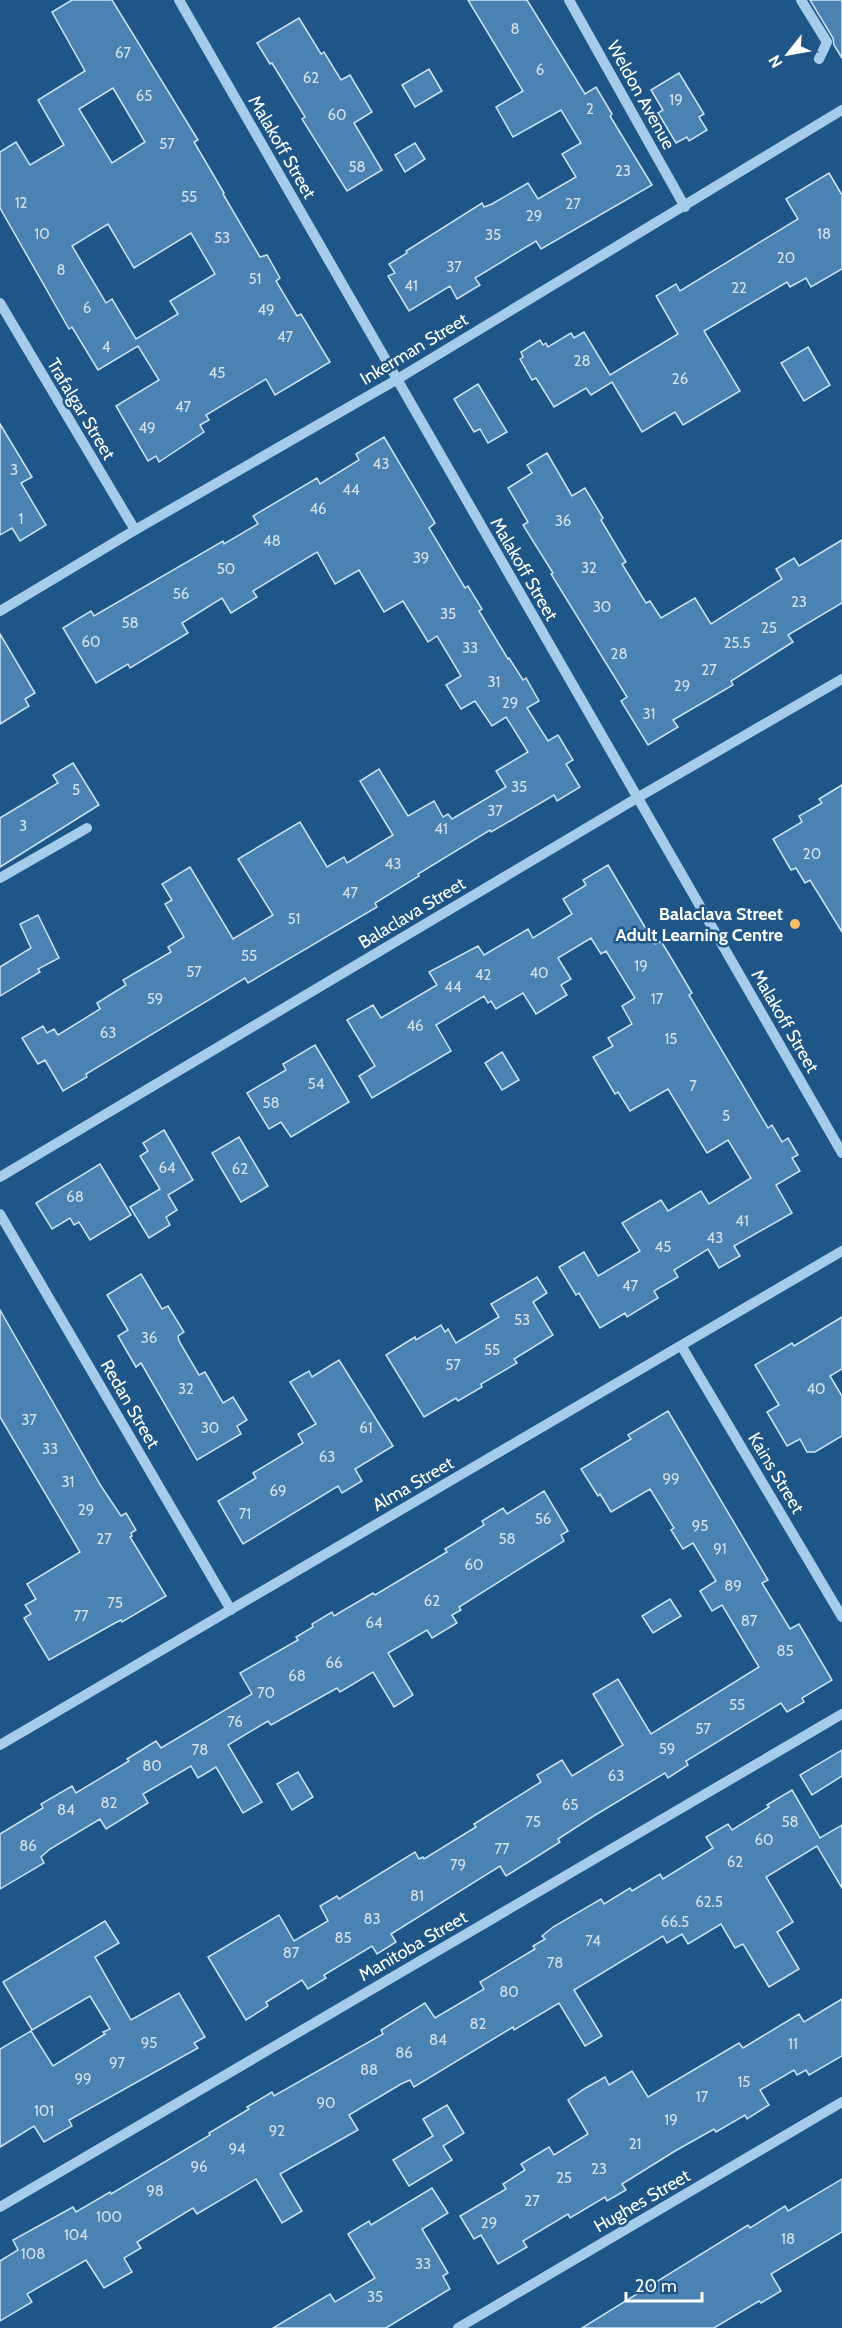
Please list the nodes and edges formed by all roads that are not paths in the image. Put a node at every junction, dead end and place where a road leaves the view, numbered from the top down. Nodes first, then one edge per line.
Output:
1 (179, 0) edge
2 (569, 0) edge
3 (801, 0) edge
4 (819, 59) dead end
5 (842, 110) edge
6 (685, 207) junction
7 (0, 303) edge
8 (396, 380) junction
9 (135, 530) junction
10 (0, 611) edge
11 (842, 679) edge
12 (637, 798) junction
13 (87, 828) dead end
14 (0, 878) edge
15 (842, 1153) edge
16 (0, 1177) edge
17 (0, 1214) edge
18 (842, 1251) edge
19 (682, 1347) junction
20 (231, 1610) junction
21 (842, 1617) edge
22 (842, 1714) edge
23 (0, 1745) edge
24 (842, 2102) edge
25 (0, 2207) edge
26 (458, 2328) edge

1 - 8 street, Malakoff Street
2 - 6 street, Weldon Avenue
3 - 4 street
5 - 6 street, Inkerman Street
6 - 8 street, Inkerman Street
7 - 9 street, Trafalgar Street
8 - 9 street, Inkerman Street
8 - 12 street, Malakoff Street
9 - 10 street, Inkerman Street
11 - 12 street, Balaclava Street
12 - 15 street, Malakoff Street
12 - 16 street, Balaclava Street
13 - 14 street
17 - 20 street, Redan Street
18 - 19 street, Alma Street
19 - 20 street, Alma Street
19 - 21 street, Kains Street
20 - 23 street, Alma Street
22 - 25 street, Manitoba Street
24 - 26 street, Hughes Street

